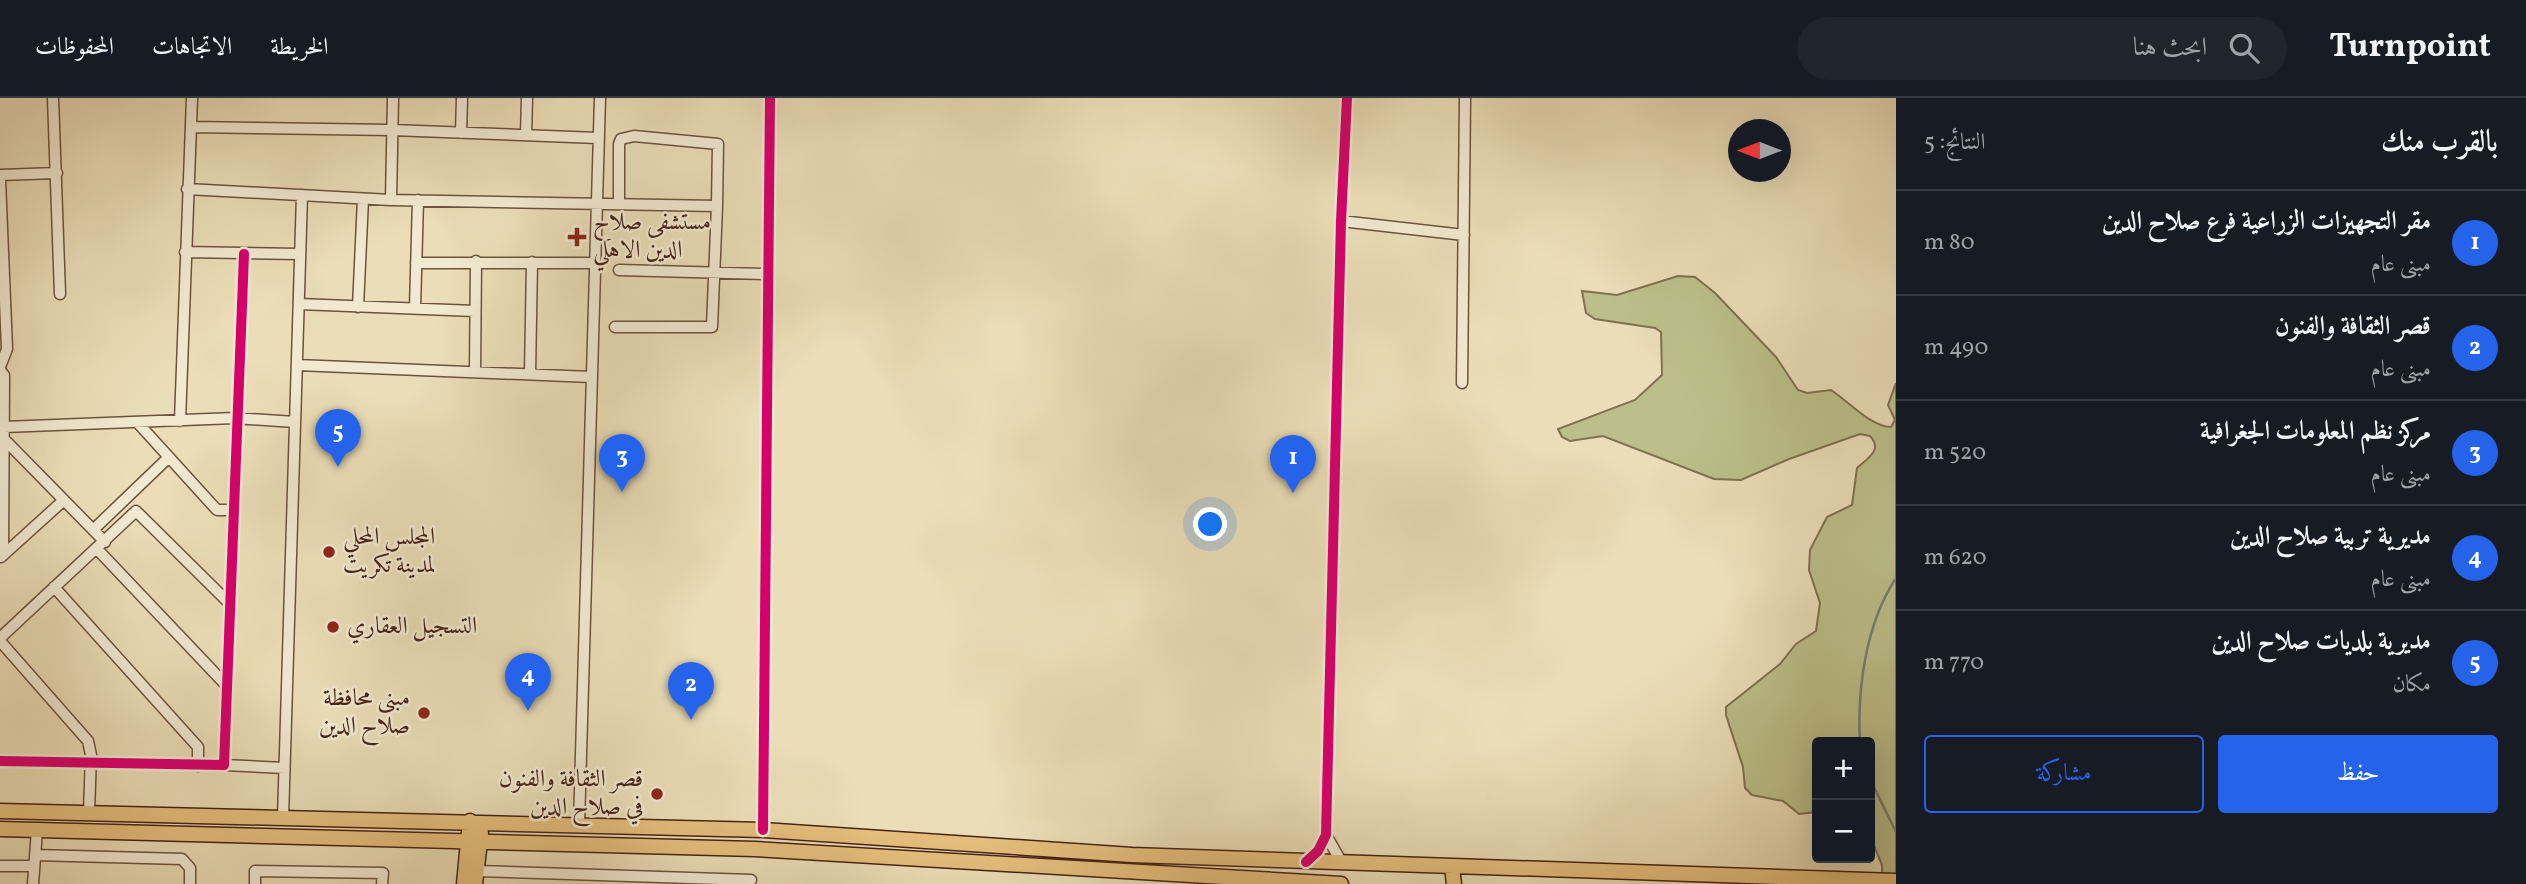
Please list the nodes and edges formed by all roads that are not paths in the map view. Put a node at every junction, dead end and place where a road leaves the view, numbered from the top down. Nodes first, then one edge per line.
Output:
1 (53, 98) edge
2 (192, 98) edge
3 (393, 98) edge
4 (462, 98) edge
5 (527, 98) edge
6 (600, 98) edge
7 (770, 98) edge
8 (1347, 98) edge
9 (1465, 98) edge
10 (191, 127) junction
11 (392, 130) junction
12 (461, 133) junction
13 (526, 135) junction
14 (598, 138) junction
15 (57, 173) junction
16 (0, 177) edge
17 (187, 189) junction
18 (302, 195) junction
19 (363, 199) junction
20 (391, 200) junction
21 (418, 200) junction
22 (619, 203) junction
23 (596, 205) junction
24 (716, 206) junction
25 (1341, 221) junction
26 (1464, 235) junction
27 (2, 239) edge
28 (185, 252) junction
29 (244, 254) junction
30 (300, 254) junction
31 (475, 261) junction
32 (532, 262) junction
33 (416, 263) junction
34 (594, 263) junction
35 (619, 270) dead end
36 (716, 272) junction
37 (768, 274) junction
38 (60, 294) dead end
39 (299, 304) junction
40 (358, 307) junction
41 (415, 308) junction
42 (475, 311) junction
43 (615, 327) dead end
44 (297, 365) junction
45 (0, 368) edge
46 (475, 372) junction
47 (530, 374) junction
48 (591, 377) junction
49 (1462, 383) dead end
50 (235, 418) junction
51 (180, 421) junction
52 (137, 422) junction
53 (295, 422) junction
54 (4, 433) junction
55 (168, 458) junction
56 (64, 500) junction
57 (232, 510) junction
58 (93, 530) junction
59 (101, 545) junction
60 (2, 556) edge
61 (54, 587) junction
62 (229, 604) junction
63 (0, 639) edge
64 (226, 685) junction
65 (0, 761) edge
66 (91, 764) junction
67 (224, 765) junction
68 (198, 766) junction
69 (284, 768) junction
70 (0, 811) edge
71 (89, 812) junction
72 (283, 818) junction
73 (475, 821) junction
74 (579, 824) junction
75 (0, 829) edge
76 (37, 830) junction
77 (763, 830) junction
78 (1326, 835) junction
79 (475, 841) junction
80 (1139, 855) junction
81 (34, 861) junction
82 (1306, 862) junction
83 (1342, 863) junction
84 (0, 866) edge
85 (1452, 867) junction
86 (476, 877) edge
87 (549, 879) edge
88 (1139, 879) edge
89 (751, 880) dead end
90 (1896, 881) edge
91 (33, 884) edge
92 (190, 884) edge
93 (255, 884) edge
94 (382, 884) edge
95 (464, 884) edge
96 (1341, 884) edge
97 (1454, 884) edge

1 - 15 street
2 - 10 street
3 - 11 street
4 - 12 street
5 - 13 street
6 - 14 street
7 - 37 street
8 - 25 street
9 - 26 street
10 - 11 street
10 - 17 street
11 - 12 street
11 - 20 street
12 - 13 street
13 - 14 street
14 - 23 street
15 - 16 street
15 - 38 street
16 - 27 street
17 - 18 street
17 - 28 street
18 - 19 street
18 - 30 street
19 - 20 street
19 - 40 street
20 - 21 street
21 - 23 street
21 - 33 street
22 - 23 street
22 - 24 street
22 - 24 street
23 - 34 street
24 - 36 street
25 - 26 street
25 - 78 street
26 - 49 street
27 - 45 street
28 - 29 street
28 - 51 street
29 - 30 street
29 - 50 street
30 - 39 street
31 - 32 street
31 - 33 street
31 - 42 street
32 - 34 street
32 - 47 street
33 - 41 street
34 - 48 street
35 - 36 street
36 - 37 street
36 - 43 street
37 - 77 street
39 - 40 street
39 - 44 street
40 - 41 street
41 - 42 street
42 - 46 street
44 - 46 street
44 - 53 street
45 - 54 street
46 - 47 street
47 - 48 street
48 - 74 street
50 - 51 street
50 - 53 street
50 - 57 street
51 - 52 street
52 - 54 street
52 - 55 street
53 - 69 street
54 - 56 street
54 - 60 street
55 - 57 street
55 - 58 street
56 - 58 street
56 - 60 street
57 - 62 street
58 - 59 street
59 - 61 street
59 - 62 street
59 - 64 street
61 - 63 street
61 - 68 street
62 - 64 street
63 - 66 street
64 - 67 street
65 - 66 street
66 - 68 street
66 - 71 street
67 - 68 street
67 - 69 street
69 - 72 street
70 - 71 main road
71 - 72 main road
72 - 73 main road
73 - 74 main road
73 - 79 main road
74 - 77 main road
75 - 76 main road
76 - 79 main road
76 - 81 street
77 - 80 main road
78 - 82 street
78 - 83 street
79 - 86 main road
79 - 88 main road
79 - 95 main road
80 - 82 main road
80 - 88 main road
81 - 84 street
81 - 91 street
81 - 92 street
82 - 83 main road
83 - 85 main road
85 - 90 main road
85 - 97 main road
86 - 87 street
87 - 89 street
88 - 96 main road
93 - 94 street

